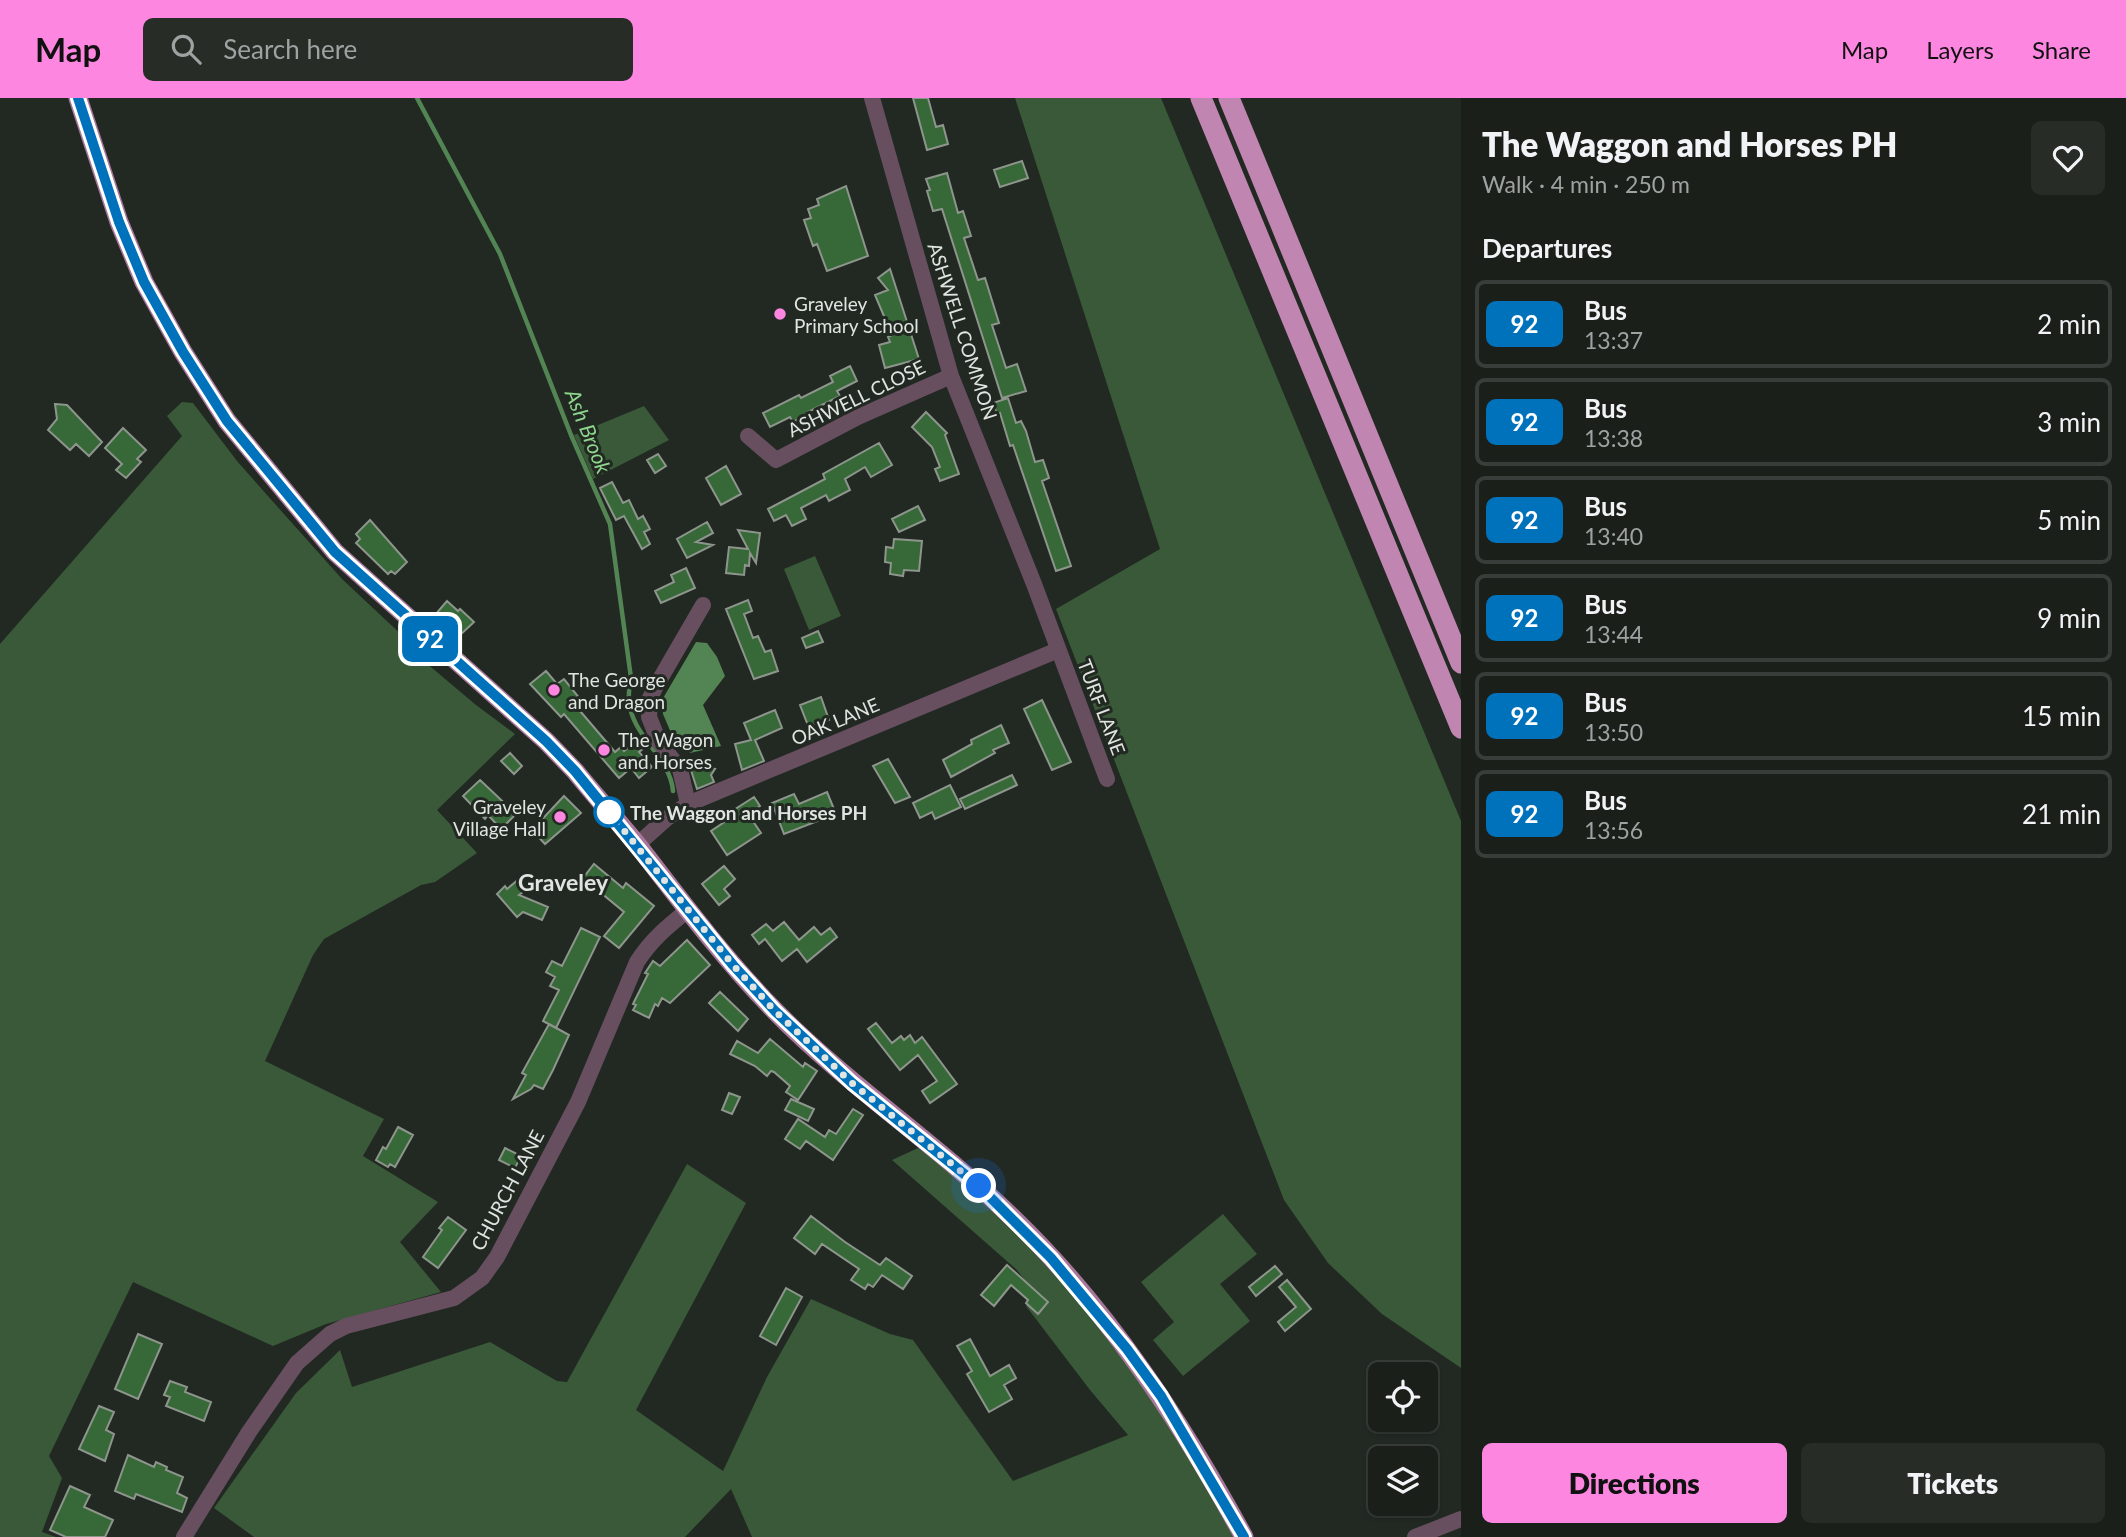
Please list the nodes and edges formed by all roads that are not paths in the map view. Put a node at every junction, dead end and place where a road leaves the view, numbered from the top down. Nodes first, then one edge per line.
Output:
1 (78, 98) edge
2 (872, 98) edge
3 (1201, 98) edge
4 (1229, 98) edge
5 (951, 376) junction
6 (748, 436) dead end
7 (702, 605) dead end
8 (1058, 650) junction
9 (1461, 663) edge
10 (1461, 728) edge
11 (1107, 779) dead end
12 (688, 804) junction
13 (637, 845) junction
14 (688, 910) junction
15 (1461, 1518) edge
16 (184, 1537) edge
17 (1244, 1537) edge
18 (1415, 1537) edge

1 - 13 main road
2 - 5 street, ASHWELL COMMON
3 - 10 highway
4 - 9 highway
5 - 6 street, ASHWELL CLOSE
5 - 8 street, ASHWELL COMMON
7 - 12 street
8 - 11 street, TURF LANE
8 - 12 street, OAK LANE
12 - 13 street, OAK LANE
13 - 14 main road
14 - 16 street, CHURCH LANE
14 - 17 main road
15 - 18 street

